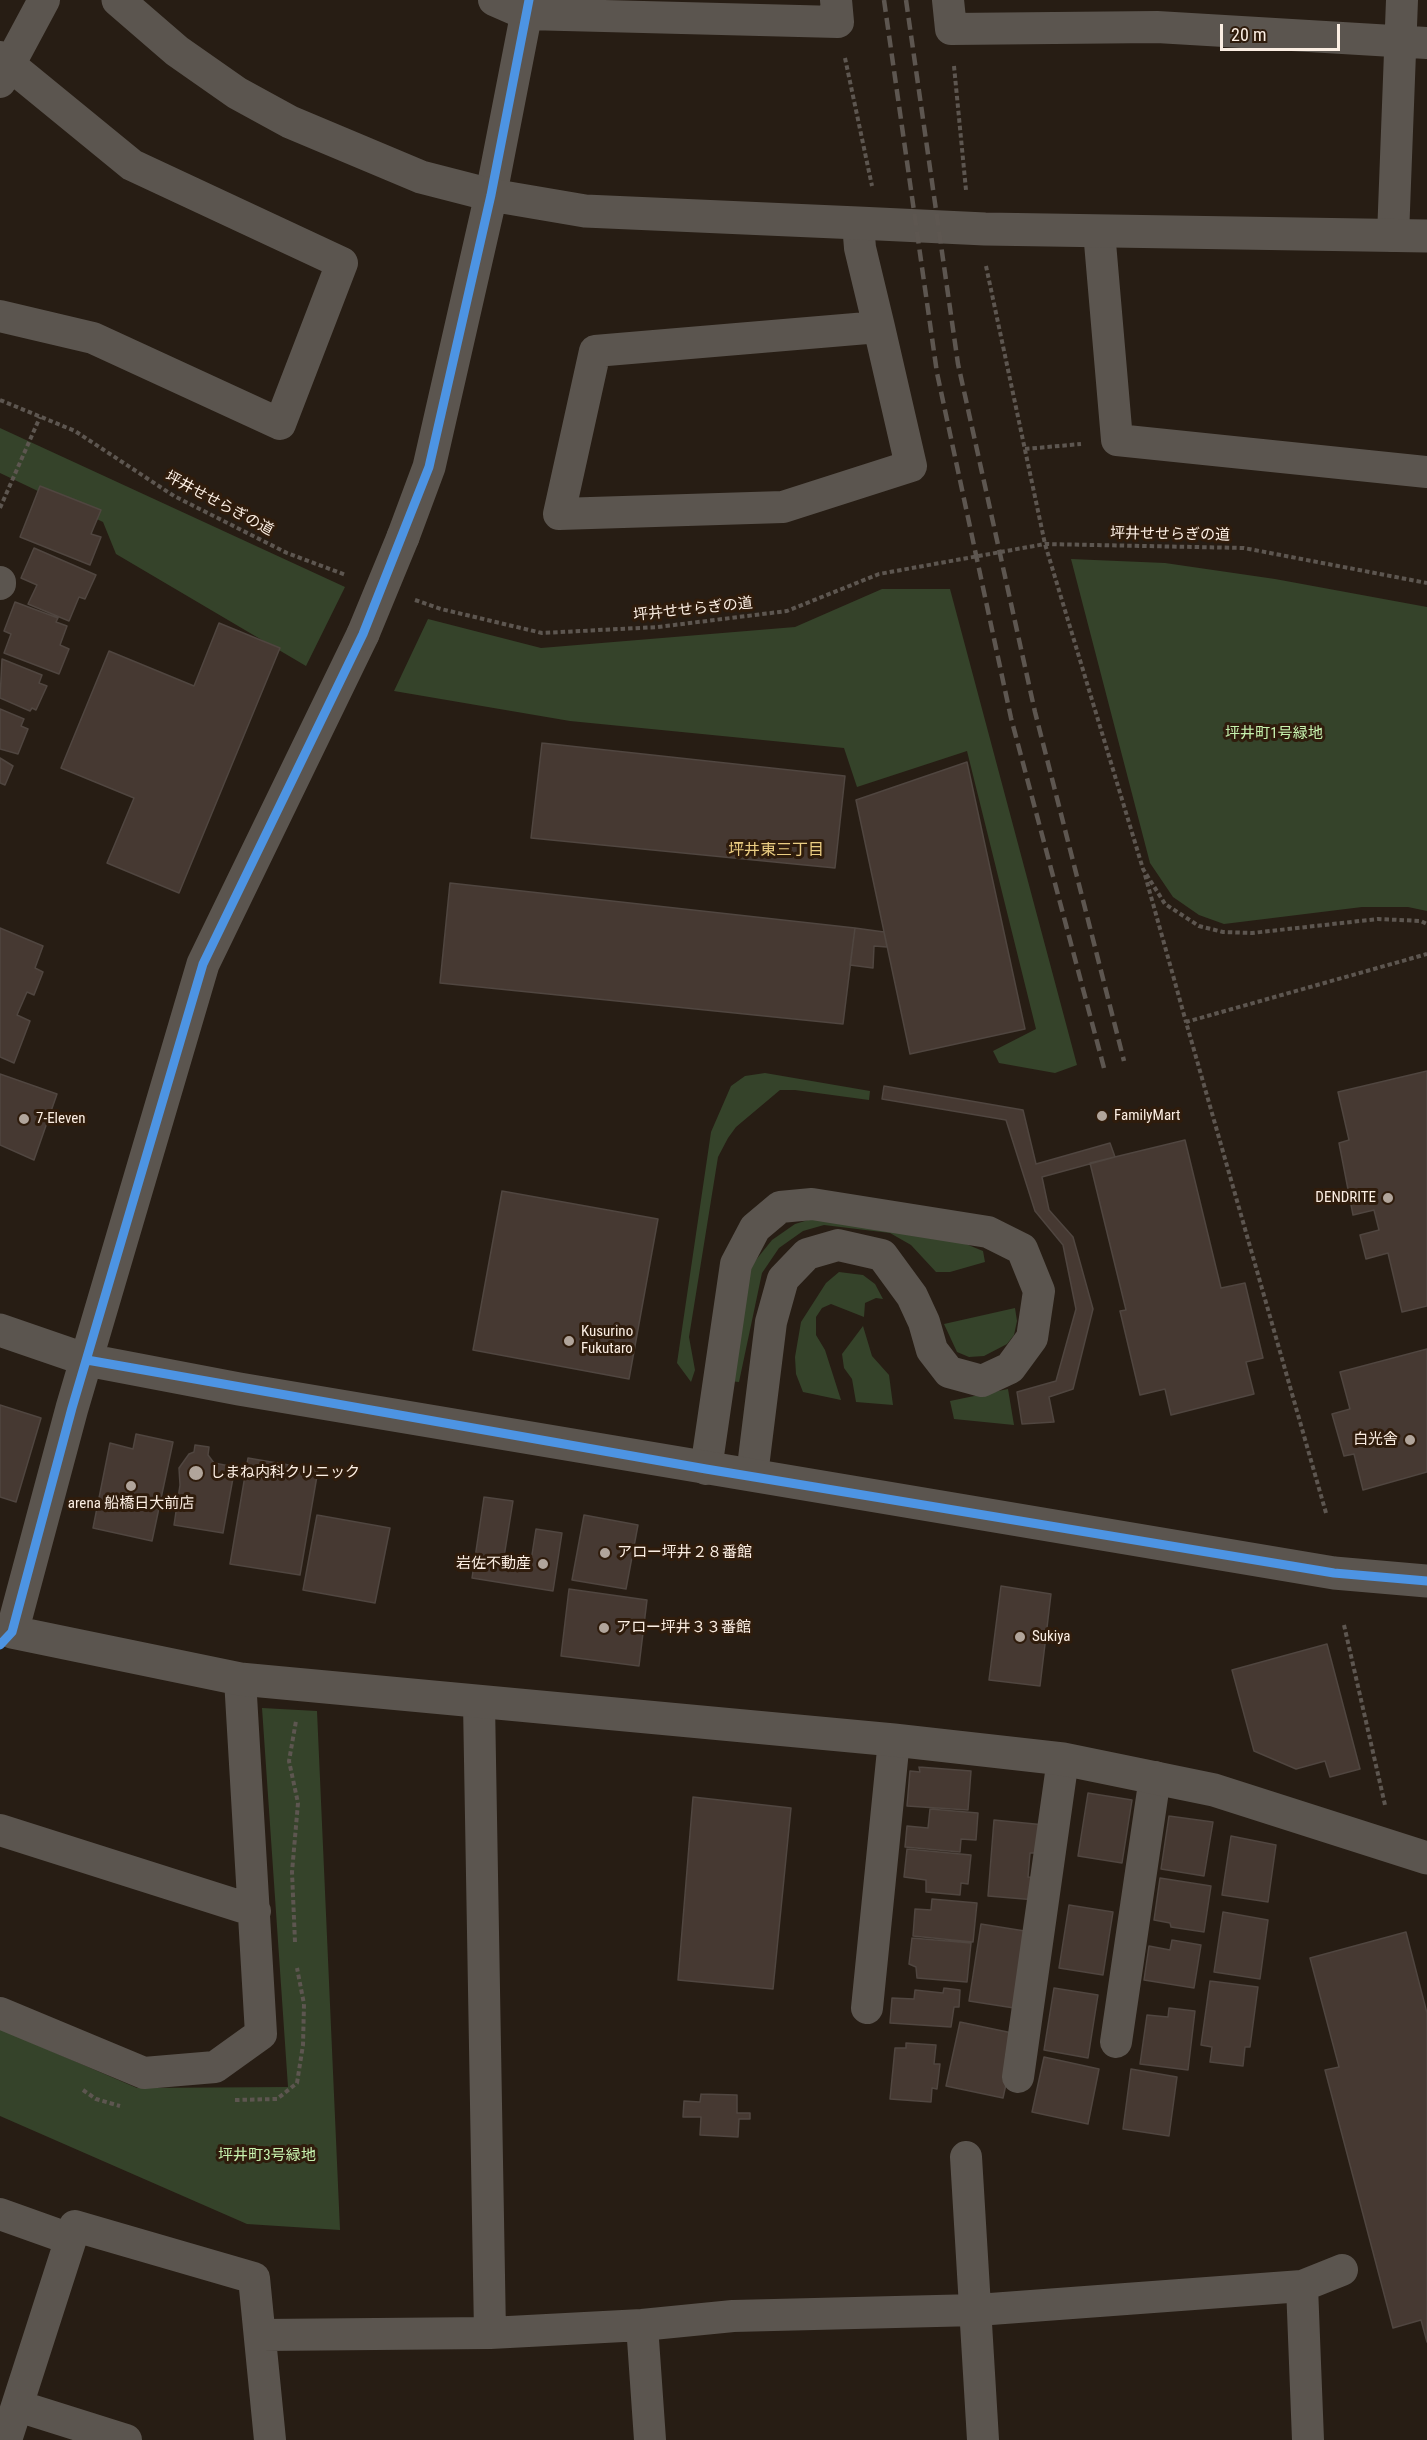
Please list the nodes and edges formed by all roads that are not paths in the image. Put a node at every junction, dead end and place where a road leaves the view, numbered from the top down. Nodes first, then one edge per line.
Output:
1 (44, 0) edge
2 (118, 0) edge
3 (494, 0) edge
4 (1402, 0) edge
5 (527, 7) edge
6 (837, 11) edge
7 (1157, 13) edge
8 (950, 14) edge
9 (1414, 43) edge
10 (3, 69) edge
11 (491, 195) junction
12 (858, 224) junction
13 (1099, 231) junction
14 (1393, 236) junction
15 (1427, 237) edge
16 (0, 316) edge
17 (879, 327) junction
18 (1427, 472) edge
19 (0, 1330) edge
20 (87, 1360) junction
21 (706, 1469) junction
22 (752, 1475) junction
23 (1427, 1581) edge
24 (4, 1635) edge
25 (240, 1679) junction
26 (479, 1703) junction
27 (894, 1740) junction
28 (1063, 1759) junction
29 (1155, 1778) junction
30 (0, 1830) edge
31 (1427, 1858) edge
32 (255, 1911) junction
33 (867, 2008) dead end
34 (0, 2013) edge
35 (1116, 2042) dead end
36 (1018, 2077) dead end
37 (966, 2157) dead end
38 (0, 2214) edge
39 (70, 2239) junction
40 (1342, 2270) dead end
41 (1302, 2286) junction
42 (977, 2310) junction
43 (642, 2325) junction
44 (490, 2333) junction
45 (262, 2335) junction
46 (18, 2406) junction
47 (6, 2440) edge
48 (126, 2440) edge
49 (270, 2440) edge
50 (650, 2440) edge
51 (983, 2440) edge
52 (1308, 2440) edge

1 - 10 street
2 - 11 street
3 - 5 street
4 - 9 street
5 - 6 street
5 - 11 street
7 - 8 street
7 - 9 street
9 - 14 street
10 - 16 street
11 - 12 street
11 - 20 street, bridge
12 - 13 street
12 - 17 street
13 - 14 street
13 - 18 street
14 - 15 street
17 - 17 street
19 - 20 street
20 - 21 street
20 - 24 street
21 - 22 street
21 - 22 street
22 - 23 street
24 - 25 street
25 - 26 street
25 - 32 street
26 - 27 street
26 - 44 street
27 - 28 street
27 - 33 street
28 - 29 street
28 - 36 street
29 - 31 street
29 - 35 street
30 - 32 street
32 - 34 street
37 - 42 street
38 - 39 street
39 - 45 street
39 - 46 street
40 - 41 street
41 - 42 street
41 - 52 street
42 - 43 street
42 - 51 street
43 - 44 street
43 - 50 street
44 - 45 street
45 - 49 street
46 - 47 street
46 - 48 street

